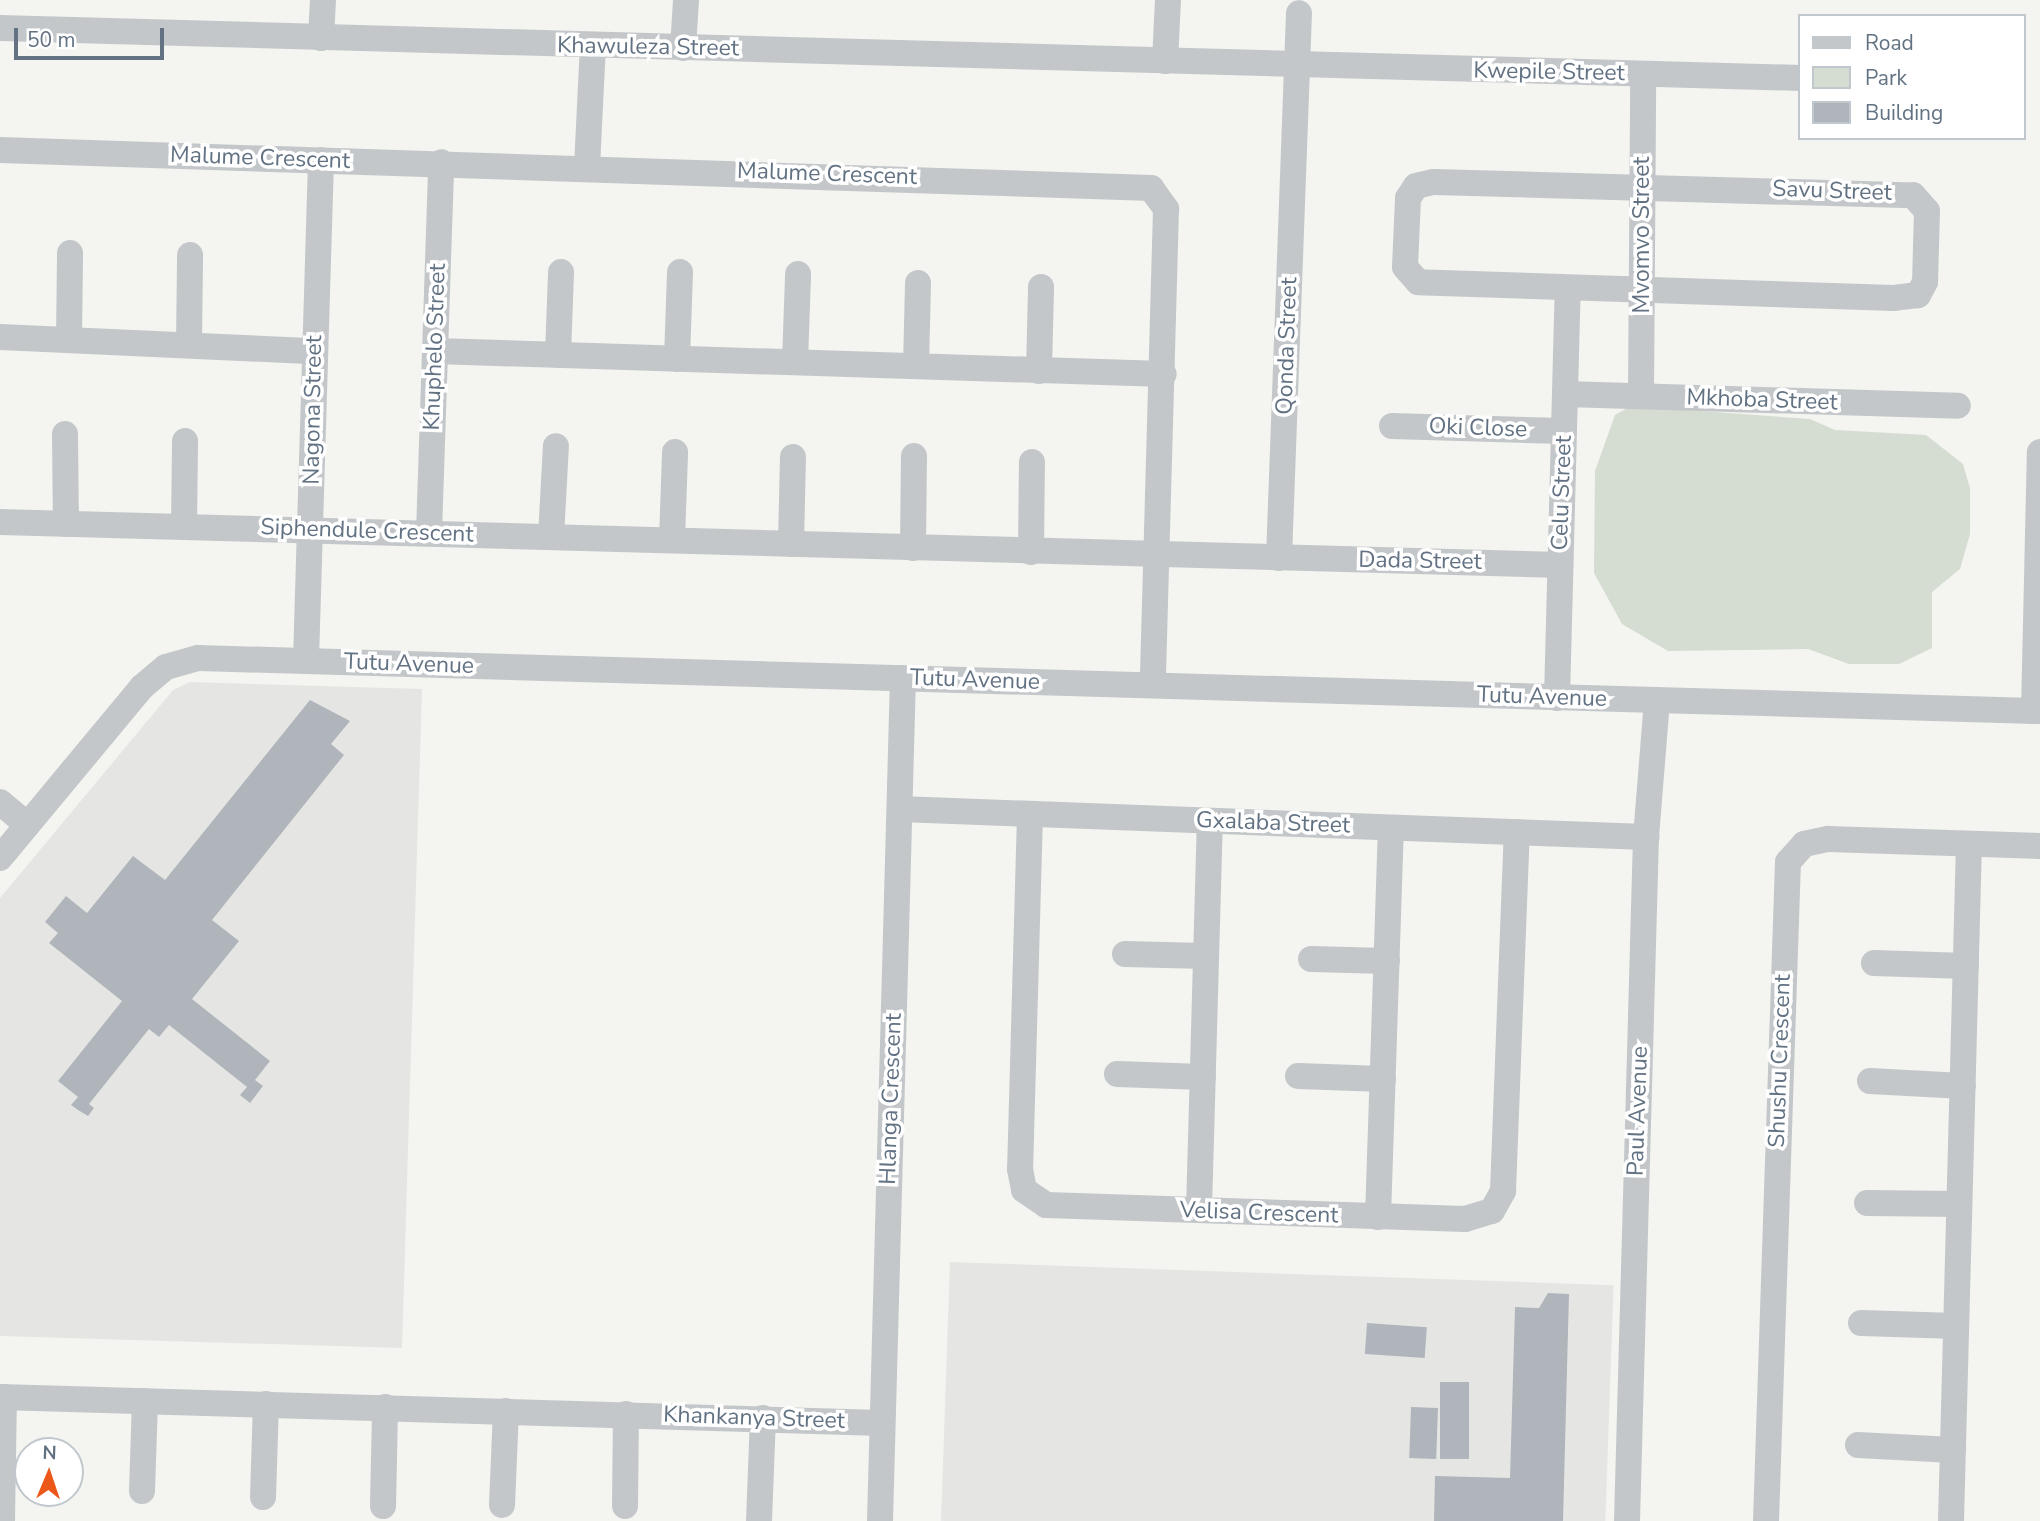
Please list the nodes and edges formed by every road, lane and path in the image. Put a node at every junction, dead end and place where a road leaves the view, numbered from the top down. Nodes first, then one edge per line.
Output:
1 (323, 0) edge
2 (686, 0) edge
3 (1168, 0) edge
4 (1299, 13) dead end
5 (0, 28) edge
6 (321, 38) junction
7 (593, 45) junction
8 (683, 48) junction
9 (1165, 61) junction
10 (1297, 68) junction
11 (1643, 74) junction
12 (1798, 78) edge
13 (0, 150) edge
14 (321, 160) junction
15 (441, 162) junction
16 (587, 167) junction
17 (1642, 185) junction
18 (70, 253) dead end
19 (190, 255) dead end
20 (561, 272) dead end
21 (680, 272) dead end
22 (797, 274) dead end
23 (918, 283) dead end
24 (1041, 287) dead end
25 (1567, 289) junction
26 (1642, 292) junction
27 (0, 337) edge
28 (69, 339) junction
29 (189, 343) junction
30 (314, 351) junction
31 (435, 351) junction
32 (558, 355) junction
33 (677, 359) junction
34 (795, 362) junction
35 (916, 366) junction
36 (1039, 371) junction
37 (1164, 374) junction
38 (1565, 394) junction
39 (1642, 396) junction
40 (1958, 406) dead end
41 (1392, 426) dead end
42 (1564, 431) junction
43 (65, 434) dead end
44 (185, 441) dead end
45 (556, 446) dead end
46 (675, 452) dead end
47 (2040, 452) edge
48 (914, 456) dead end
49 (793, 457) dead end
50 (1032, 462) dead end
51 (0, 522) edge
52 (66, 524) junction
53 (184, 527) junction
54 (311, 530) junction
55 (429, 533) junction
56 (551, 537) junction
57 (672, 540) junction
58 (791, 544) junction
59 (913, 548) junction
60 (1031, 552) junction
61 (1158, 556) junction
62 (1279, 558) junction
63 (1560, 565) junction
64 (2038, 576) edge
65 (306, 660) junction
66 (903, 678) junction
67 (1153, 685) junction
68 (1557, 698) junction
69 (1657, 701) junction
70 (2037, 711) edge
71 (0, 802) edge
72 (900, 809) junction
73 (1030, 814) junction
74 (1210, 821) junction
75 (27, 825) junction
76 (1391, 828) junction
77 (1517, 832) junction
78 (1646, 837) junction
79 (1969, 845) junction
80 (2040, 846) edge
81 (0, 858) edge
82 (1125, 954) dead end
83 (1206, 956) junction
84 (1311, 959) dead end
85 (1387, 961) junction
86 (1874, 963) dead end
87 (1966, 966) junction
88 (1117, 1074) dead end
89 (1298, 1076) dead end
90 (1203, 1077) junction
91 (1383, 1079) junction
92 (1870, 1081) dead end
93 (1962, 1086) junction
94 (1867, 1203) dead end
95 (1959, 1204) junction
96 (1199, 1210) junction
97 (1378, 1217) junction
98 (1861, 1322) dead end
99 (1956, 1326) junction
100 (2, 1397) edge
101 (145, 1401) junction
102 (266, 1404) junction
103 (385, 1407) junction
104 (506, 1411) junction
105 (626, 1414) junction
106 (763, 1418) junction
107 (882, 1423) junction
108 (1858, 1444) dead end
109 (1953, 1450) junction
110 (142, 1491) dead end
111 (263, 1497) dead end
112 (383, 1506) dead end
113 (502, 1506) dead end
114 (625, 1506) dead end
115 (2, 1521) edge
116 (759, 1521) edge
117 (880, 1521) edge
118 (1627, 1521) edge
119 (1766, 1521) edge
120 (1951, 1521) edge

1 - 6 street
2 - 8 street
3 - 9 street
4 - 10 street, Qonda Street
5 - 6 street, Khawuleza Street
6 - 7 street, Khawuleza Street
7 - 8 street, Khawuleza Street
7 - 16 street
8 - 9 street, Khawuleza Street
9 - 10 street, Khawuleza Street
10 - 11 street, Kwepile Street
10 - 62 street, Qonda Street
11 - 12 street, Kwepile Street
11 - 17 street, Mvomvo Street
13 - 14 street, Malume Crescent
14 - 15 street, Malume Crescent
14 - 30 street, Nagona Street
15 - 16 street, Malume Crescent
15 - 31 street, Khuphelo Street
16 - 37 street, Malume Crescent
17 - 25 street, Savu Street
17 - 26 street, Mvomvo Street
17 - 26 street, Savu Street
18 - 28 street
19 - 29 street
20 - 32 street
21 - 33 street
22 - 34 street
23 - 35 street
24 - 36 street
25 - 26 street, Savu Street
25 - 38 street, Celu Street
26 - 39 street, Mvomvo Street
27 - 28 street
28 - 29 street
29 - 30 street
30 - 54 street, Nagona Street
31 - 32 street
31 - 55 street, Khuphelo Street
32 - 33 street
33 - 34 street
34 - 35 street
35 - 36 street
36 - 37 street
37 - 61 street, Malume Crescent
38 - 39 street, Mkhoba Street
38 - 42 street, Celu Street
39 - 40 street, Mkhoba Street
41 - 42 street, Oki Close
42 - 63 street, Celu Street
43 - 52 street
44 - 53 street
45 - 56 street
46 - 57 street
47 - 64 street
48 - 59 street
49 - 58 street
50 - 60 street
51 - 52 street, Siphendule Crescent
52 - 53 street, Siphendule Crescent
53 - 54 street, Siphendule Crescent
54 - 55 street, Siphendule Crescent
54 - 65 street, Nagona Street
55 - 56 street, Siphendule Crescent
56 - 57 street, Siphendule Crescent
57 - 58 street, Siphendule Crescent
58 - 59 street, Siphendule Crescent
59 - 60 street, Siphendule Crescent
60 - 61 street, Siphendule Crescent
61 - 62 street
61 - 67 street, Malume Crescent
62 - 63 street, Dada Street
63 - 68 street, Celu Street
64 - 70 street
65 - 66 street, Tutu Avenue
65 - 75 street, Tutu Avenue
66 - 67 street, Tutu Avenue
66 - 72 street, Hlanga Crescent
67 - 68 street, Tutu Avenue
68 - 69 street, Tutu Avenue
69 - 70 street, Tutu Avenue
69 - 78 street, Paul Avenue
71 - 75 street
72 - 73 street, Gxalaba Street
72 - 107 street, Hlanga Crescent
73 - 74 street, Gxalaba Street
73 - 96 street, Velisa Crescent
74 - 76 street, Gxalaba Street
74 - 83 street
75 - 81 street, Tutu Avenue
76 - 77 street, Gxalaba Street
76 - 85 street
77 - 78 street, Gxalaba Street
77 - 97 street, Velisa Crescent
78 - 118 street, Paul Avenue
79 - 80 street, Shushu Crescent
79 - 87 street
79 - 119 street, Shushu Crescent
82 - 83 street
83 - 90 street
84 - 85 street
85 - 91 street
86 - 87 street
87 - 93 street
88 - 90 street
89 - 91 street
90 - 96 street
91 - 97 street
92 - 93 street
93 - 95 street
94 - 95 street
95 - 99 street
96 - 97 street, Velisa Crescent
98 - 99 street
99 - 109 street
100 - 101 street, Khankanya Street
100 - 115 street
101 - 102 street, Khankanya Street
101 - 110 street
102 - 103 street, Khankanya Street
102 - 111 street
103 - 104 street, Khankanya Street
103 - 112 street
104 - 105 street, Khankanya Street
104 - 113 street
105 - 106 street, Khankanya Street
105 - 114 street
106 - 107 street, Khankanya Street
106 - 116 street
107 - 117 street, Hlanga Crescent
108 - 109 street
109 - 120 street

